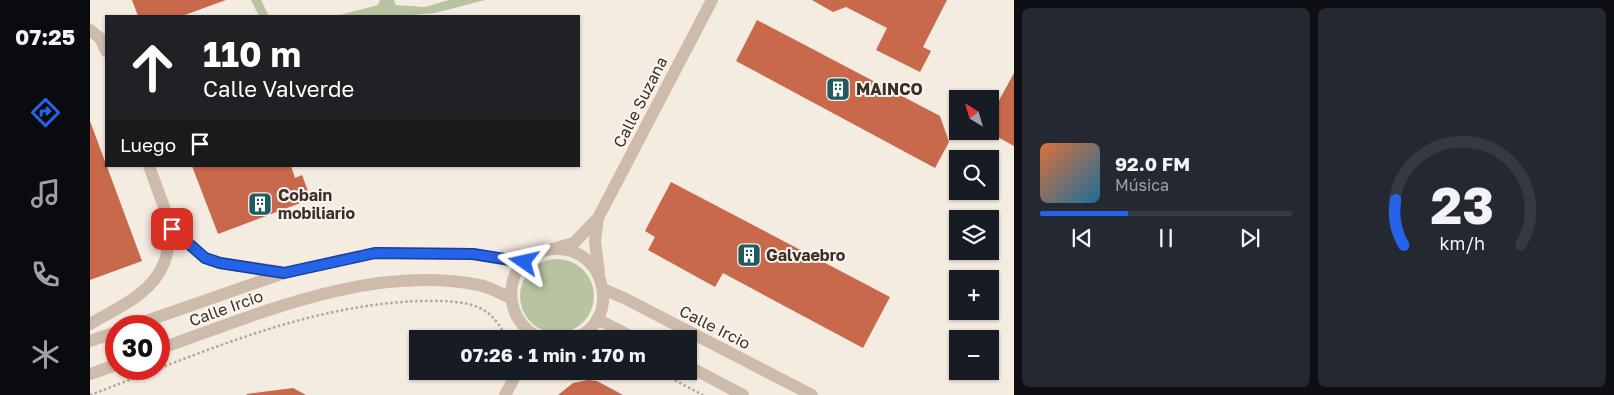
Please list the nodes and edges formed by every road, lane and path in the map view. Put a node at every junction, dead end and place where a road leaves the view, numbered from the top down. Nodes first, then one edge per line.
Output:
1 (712, 0) edge
2 (90, 30) edge
3 (105, 49) edge
4 (149, 167) edge
5 (598, 218) junction
6 (172, 229) junction
7 (552, 249) junction
8 (524, 262) junction
9 (284, 273) junction
10 (602, 283) junction
11 (511, 298) junction
12 (164, 315) edge
13 (516, 317) junction
14 (597, 319) junction
15 (90, 324) edge
16 (501, 330) edge
17 (520, 330) edge
18 (527, 330) edge
19 (588, 330) edge
20 (618, 330) edge
21 (105, 336) edge
22 (90, 341) edge
23 (170, 346) edge
24 (105, 369) edge
25 (697, 371) edge
26 (90, 374) edge
27 (513, 380) edge
28 (675, 380) edge
29 (90, 395) edge
30 (505, 395) edge
31 (703, 395) edge
32 (743, 395) edge
33 (812, 395) edge

1 - 5 street, Calle Suzana
2 - 3 street
4 - 6 street
5 - 7 street, Calle Suzana
5 - 10 street, Calle Suzana
6 - 9 street
6 - 15 street
7 - 8 street, Calle Suzana
7 - 10 street
8 - 9 street, Calle Ircio
8 - 11 street
9 - 12 street, Calle Ircio
10 - 14 street, Calle Suzana
10 - 33 street, Calle Ircio
11 - 13 street
11 - 23 street, Calle Ircio
13 - 17 street
13 - 18 street
14 - 19 street
14 - 20 street
16 - 29 path
21 - 22 street
24 - 26 street
25 - 32 street
27 - 30 street
28 - 31 path

